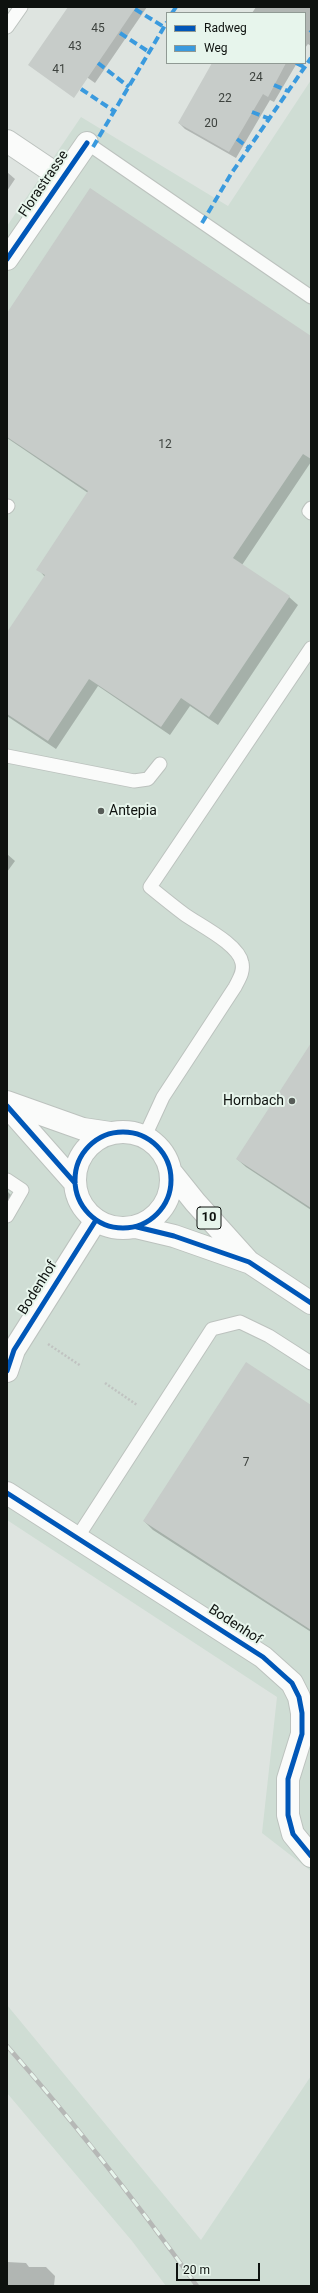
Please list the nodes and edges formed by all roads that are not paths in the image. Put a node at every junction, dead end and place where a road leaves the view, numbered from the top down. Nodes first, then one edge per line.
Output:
1 (20, 7) edge
2 (7, 28) edge
3 (7, 141) edge
4 (87, 143) joint
5 (62, 178) junction
6 (7, 259) edge
7 (311, 297) edge
8 (311, 508) edge
9 (311, 513) edge
10 (311, 648) edge
11 (7, 756) edge
12 (160, 764) dead end
13 (7, 1102) edge
14 (7, 1106) edge
15 (110, 1133) junction
16 (145, 1136) junction
17 (171, 1172) junction
18 (7, 1180) edge
19 (75, 1183) junction
20 (7, 1216) edge
21 (96, 1220) junction
22 (136, 1227) junction
23 (249, 1262) junction
24 (311, 1303) edge
25 (11, 1348) edge
26 (311, 1363) edge
27 (7, 1371) edge
28 (7, 1493) edge
29 (77, 1538) junction
30 (305, 1694) edge
31 (311, 1856) edge

1 - 2 lane
3 - 5 street
4 - 5 street, Florastrasse
4 - 7 lane
5 - 6 street, Florastrasse
8 - 9 lane
10 - 16 lane
11 - 12 lane
13 - 15 street, 10
14 - 19 street, 10
15 - 16 street, 10
15 - 19 street, 10
16 - 17 street, 10
17 - 22 street, 10
17 - 23 street, 10
18 - 20 lane
19 - 21 street, 10
21 - 22 street, 10
21 - 25 street, Bodenhof
22 - 23 street, 10
23 - 24 street, 10
25 - 27 street, Bodenhof
26 - 29 lane
28 - 29 street, Bodenhof
29 - 30 street, Bodenhof
30 - 31 street, Bodenhof

